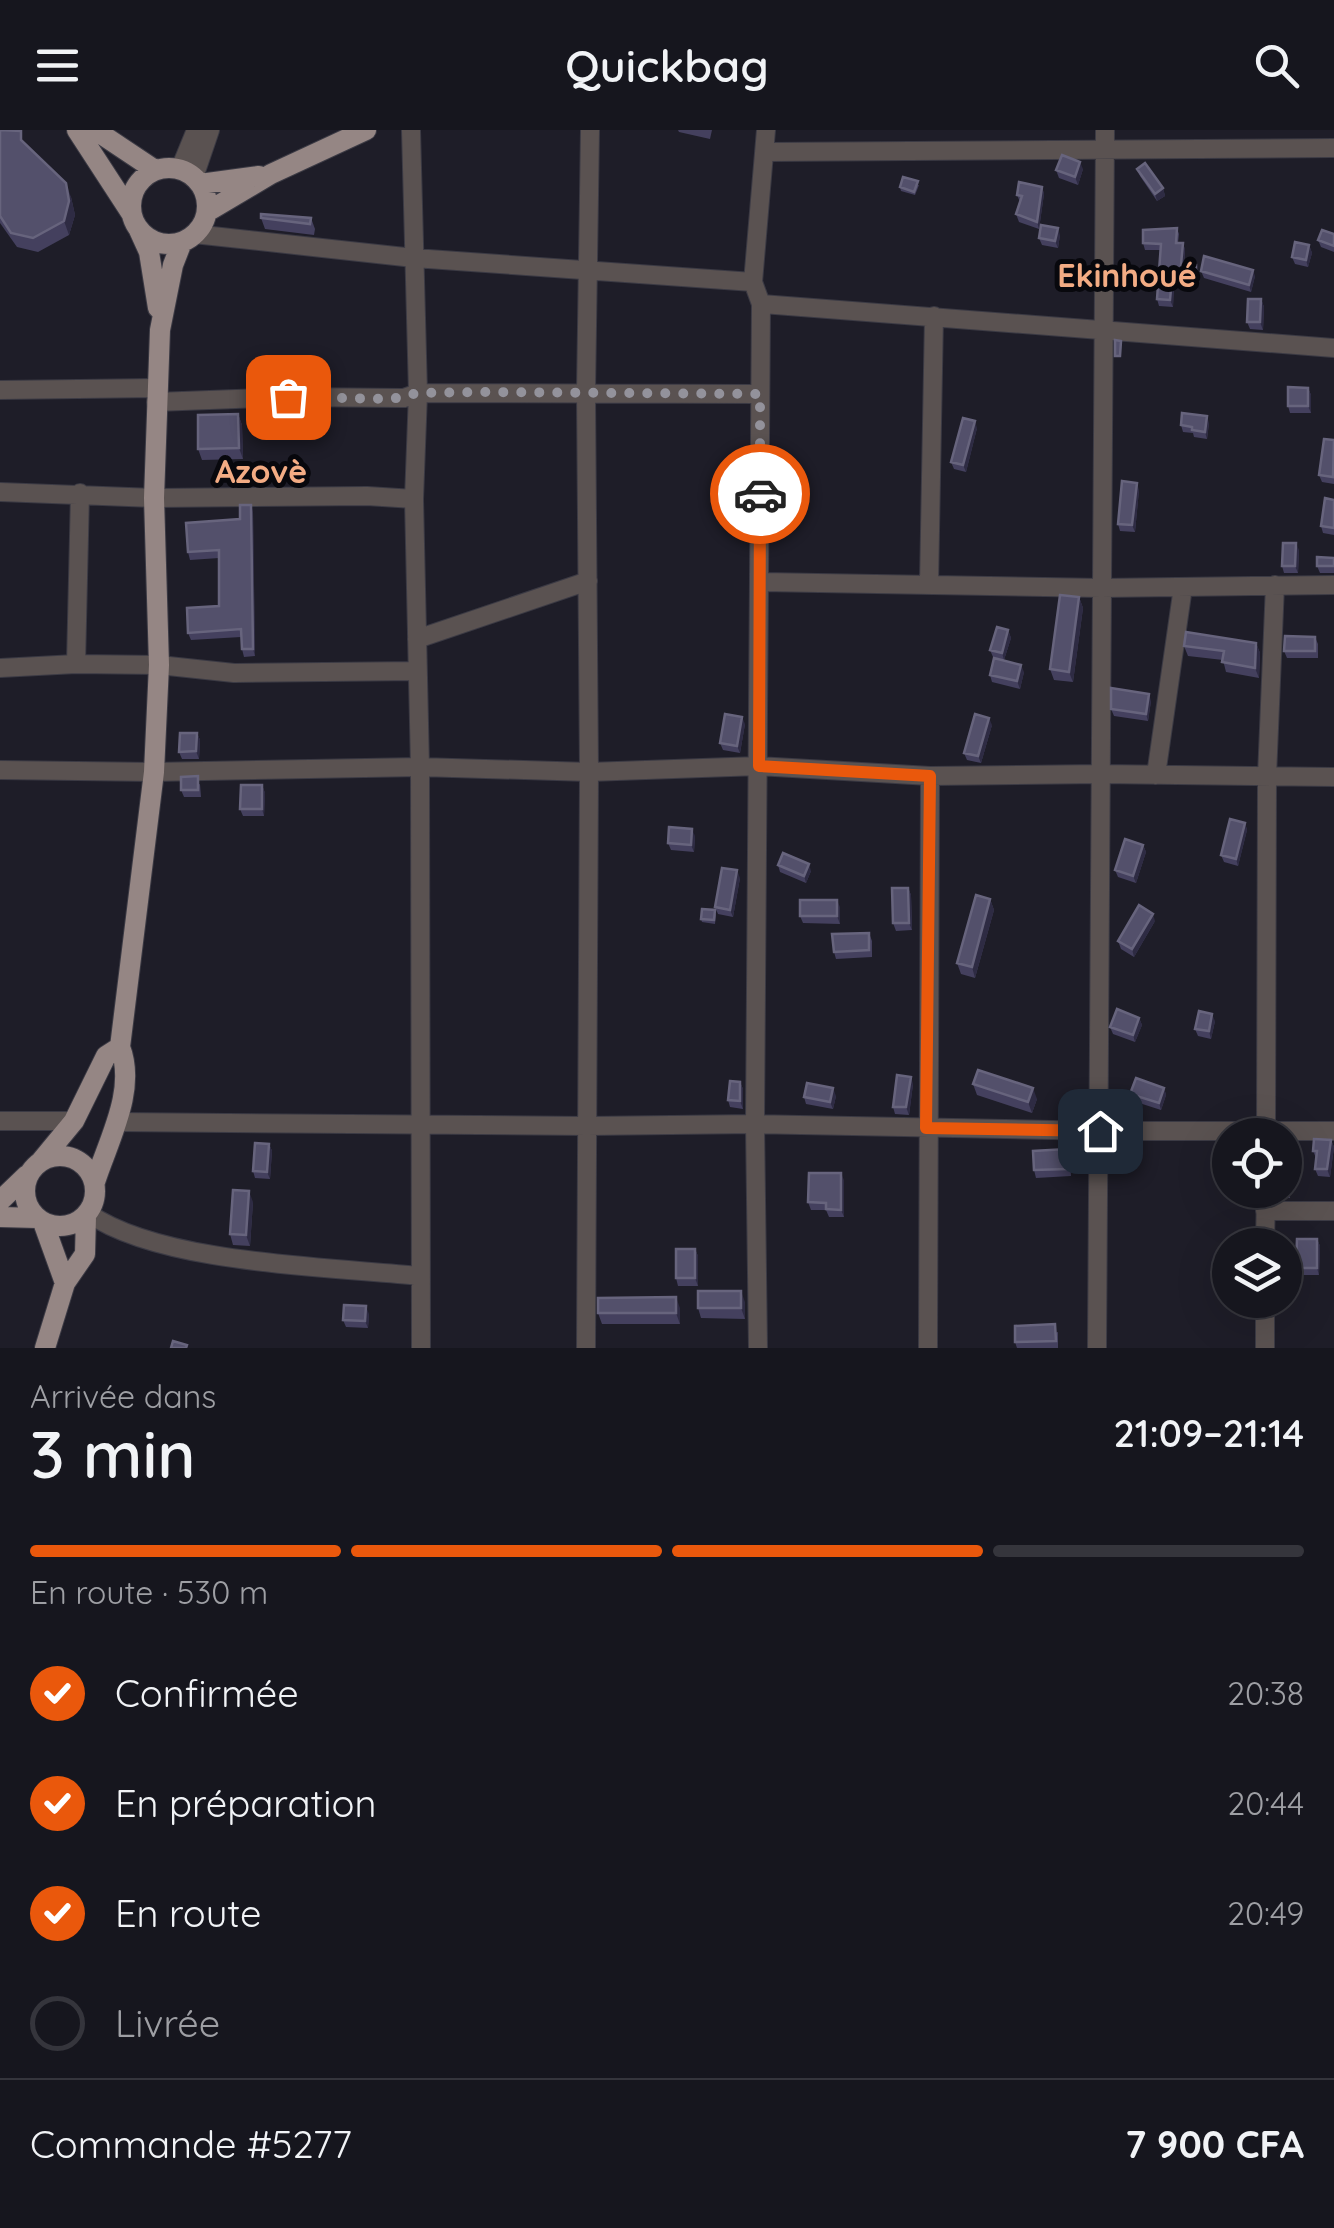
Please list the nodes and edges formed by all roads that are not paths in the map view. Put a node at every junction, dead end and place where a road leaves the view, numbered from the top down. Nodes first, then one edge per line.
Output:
1 (76, 130) edge
2 (95, 130) edge
3 (196, 130) edge
4 (210, 130) edge
5 (366, 130) edge
6 (411, 130) edge
7 (590, 130) edge
8 (766, 130) edge
9 (1105, 130) edge
10 (1334, 148) edge
11 (1105, 150) junction
12 (766, 152) junction
13 (154, 170) junction
14 (271, 174) junction
15 (191, 177) junction
16 (206, 212) junction
17 (134, 220) junction
18 (188, 238) junction
19 (414, 258) junction
20 (589, 272) junction
21 (753, 282) junction
22 (761, 304) junction
23 (934, 316) junction
24 (1105, 328) junction
25 (160, 330) junction
26 (1334, 348) edge
27 (0, 390) edge
28 (586, 392) junction
29 (418, 393) junction
30 (760, 394) junction
31 (156, 395) junction
32 (0, 492) edge
33 (80, 493) junction
34 (154, 498) junction
35 (414, 499) junction
36 (588, 581) junction
37 (760, 582) junction
38 (1334, 585) edge
39 (929, 586) junction
40 (1275, 586) junction
41 (1183, 587) junction
42 (1101, 588) junction
43 (417, 639) junction
44 (76, 664) junction
45 (159, 665) junction
46 (0, 668) edge
47 (417, 671) junction
48 (759, 766) junction
49 (420, 767) junction
50 (0, 770) edge
51 (154, 772) junction
52 (589, 772) junction
53 (1101, 774) junction
54 (1156, 775) junction
55 (930, 776) junction
56 (1267, 776) junction
57 (1334, 777) edge
58 (120, 1047) junction
59 (1266, 1118) edge
60 (74, 1121) junction
61 (0, 1122) edge
62 (116, 1122) junction
63 (418, 1124) junction
64 (755, 1124) junction
65 (587, 1126) junction
66 (926, 1128) junction
67 (1100, 1131) junction
68 (1334, 1131) edge
69 (1212, 1132) edge
70 (1302, 1132) edge
71 (36, 1165) junction
72 (95, 1182) junction
73 (0, 1202) edge
74 (1266, 1211) joint
75 (1334, 1211) edge
76 (87, 1214) junction
77 (0, 1217) edge
78 (40, 1220) junction
79 (1266, 1228) edge
80 (420, 1276) junction
81 (65, 1283) junction
82 (1265, 1318) edge
83 (45, 1348) edge
84 (421, 1348) edge
85 (586, 1348) edge
86 (758, 1348) edge
87 (928, 1348) edge
88 (1097, 1348) edge
89 (1265, 1348) edge

1 - 17 main road
2 - 13 main road
3 - 15 street
4 - 15 street
5 - 14 main road
6 - 19 street
7 - 20 street
8 - 12 street
9 - 11 street
10 - 11 street
11 - 12 street
11 - 24 street
12 - 21 street
13 - 15 main road
13 - 17 main road
14 - 15 main road
14 - 16 main road
15 - 16 main road
16 - 18 main road
17 - 18 main road
17 - 25 main road
18 - 19 street
18 - 25 main road
19 - 20 street
19 - 29 street
20 - 21 street
20 - 28 street
21 - 22 street
22 - 23 street
22 - 30 street
23 - 24 street
23 - 39 street
24 - 26 street
24 - 42 street
25 - 31 main road
27 - 31 street
28 - 29 street
28 - 30 street
28 - 36 street
29 - 31 street
29 - 35 street
30 - 37 street
31 - 34 main road
32 - 33 street
33 - 34 street
33 - 44 street
34 - 35 street
34 - 45 main road
35 - 43 street
36 - 43 street
36 - 52 street
37 - 39 street
37 - 48 street
38 - 40 street
39 - 42 street
40 - 41 street
40 - 56 street
41 - 42 street
41 - 54 street
42 - 53 street
43 - 47 street
44 - 45 street
44 - 46 street
45 - 47 street
45 - 51 main road
47 - 49 street
48 - 52 street
48 - 55 street
48 - 64 street
49 - 51 street
49 - 52 street
49 - 63 street
50 - 51 street
51 - 58 main road
52 - 65 street
53 - 54 street
53 - 55 street
53 - 67 street
54 - 56 street
55 - 66 street
56 - 57 street
56 - 59 street
58 - 60 main road
58 - 62 main road
60 - 61 street
60 - 71 main road
62 - 63 street
62 - 72 main road
63 - 65 street
63 - 80 street
64 - 65 street
64 - 66 street
64 - 86 street
65 - 85 street
66 - 67 street
66 - 87 street
67 - 69 street
67 - 88 street
68 - 70 street
71 - 72 main road
71 - 73 main road
71 - 78 main road
72 - 76 main road
74 - 75 street
74 - 79 street
76 - 78 main road
76 - 80 street
76 - 81 main road
77 - 78 main road
78 - 81 main road
80 - 84 street
81 - 83 main road
82 - 89 street

